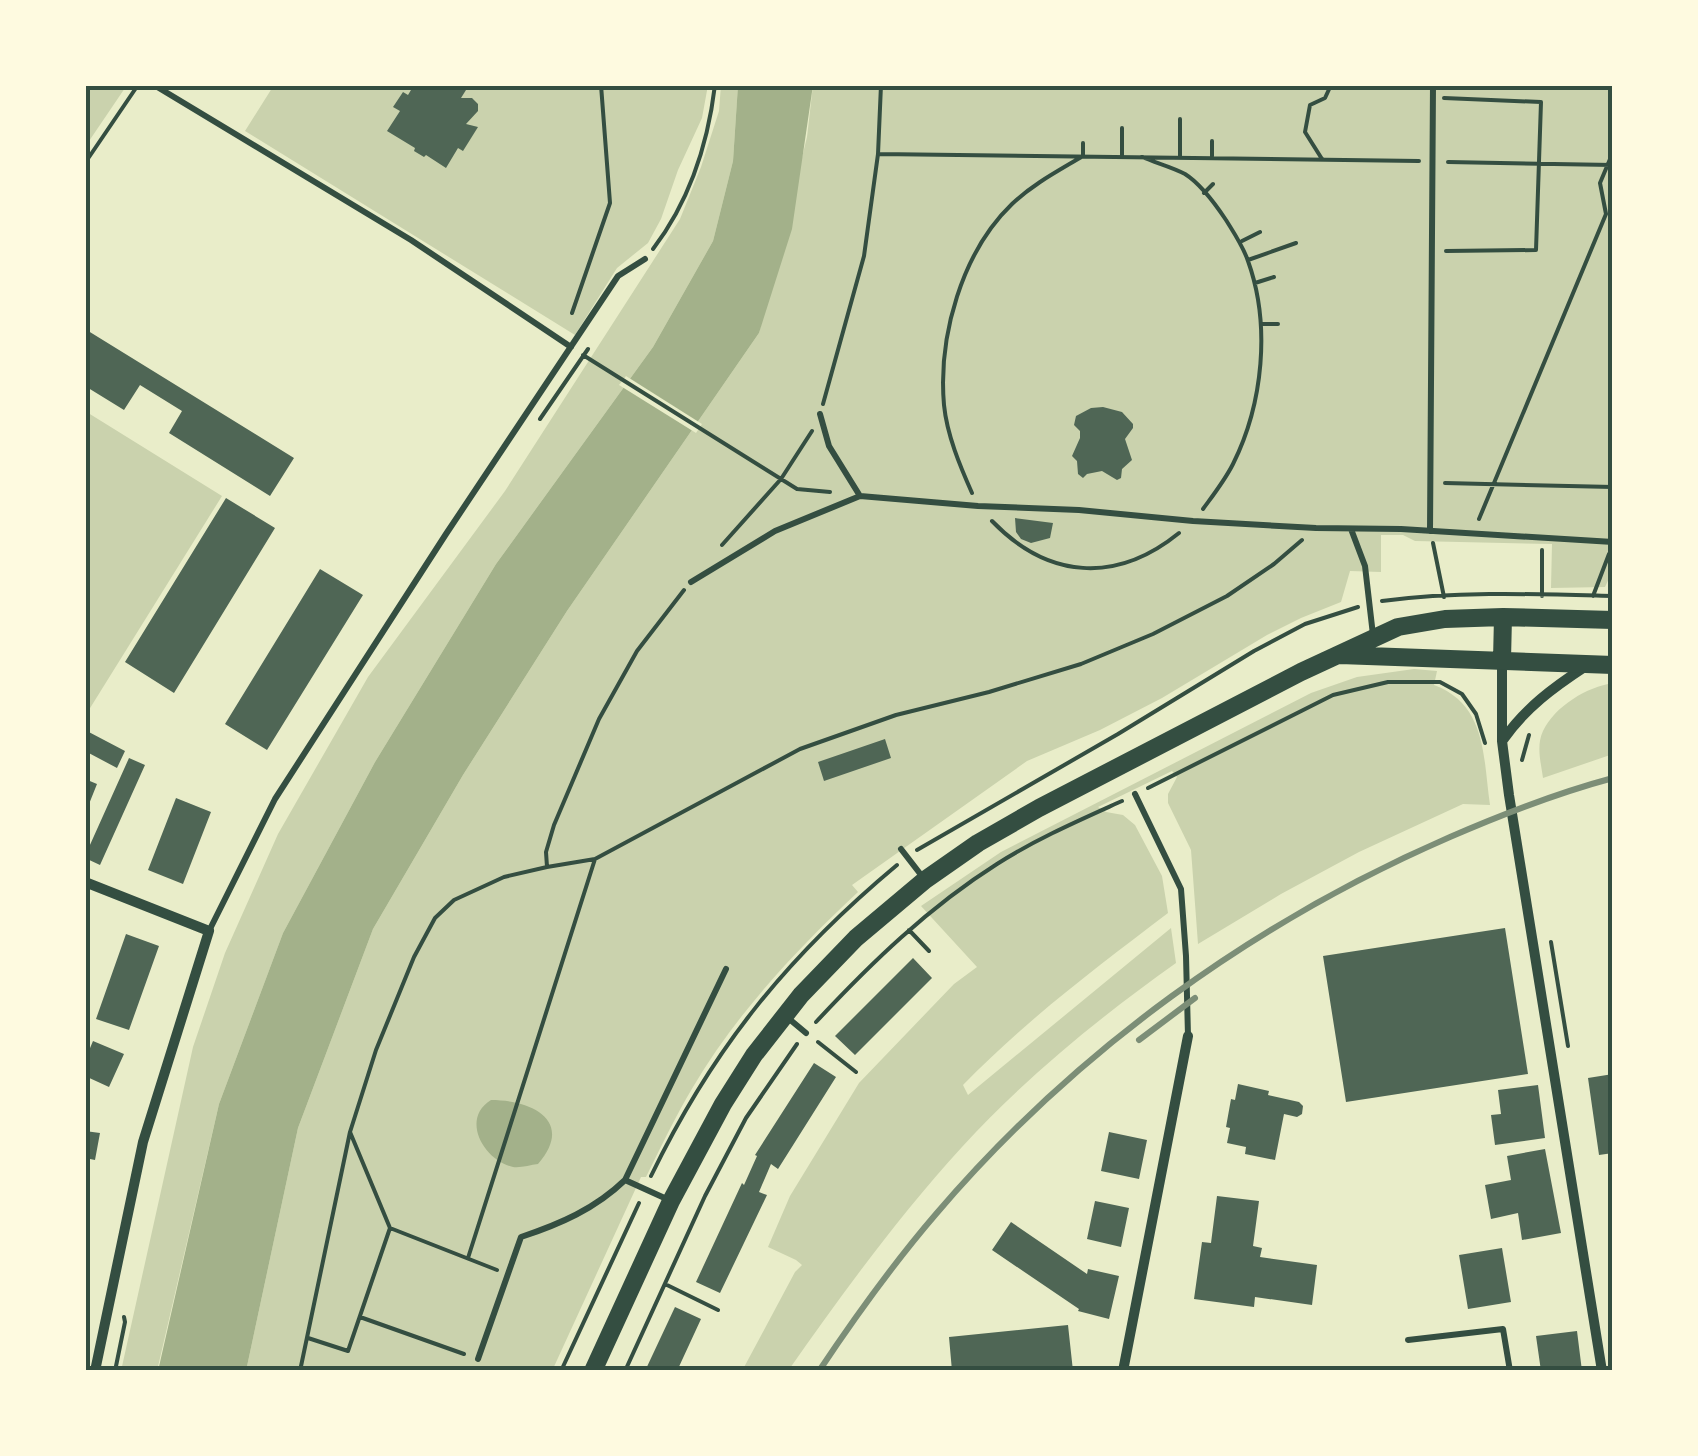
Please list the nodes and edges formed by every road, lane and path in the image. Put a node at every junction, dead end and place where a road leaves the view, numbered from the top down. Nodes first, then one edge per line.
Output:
1 (138, 85) edge
2 (154, 85) edge
3 (601, 85) edge
4 (715, 85) edge
5 (881, 85) edge
6 (1331, 85) edge
7 (1433, 85) edge
8 (1433, 98) junction
9 (1180, 119) dead end
10 (1122, 128) dead end
11 (1212, 141) dead end
12 (1083, 143) dead end
13 (1250, 146) dead end
14 (1613, 152) edge
15 (878, 154) junction
16 (1083, 156) junction
17 (1122, 157) junction
18 (1142, 157) junction
19 (1180, 158) junction
20 (1212, 158) junction
21 (1250, 158) junction
22 (1322, 160) junction
23 (1431, 161) junction
24 (85, 163) edge
25 (1539, 163) junction
26 (1610, 165) edge
27 (1214, 184) dead end
28 (1204, 193) junction
29 (1260, 232) dead end
30 (1240, 242) junction
31 (1296, 243) dead end
32 (1431, 251) junction
33 (645, 260) joint
34 (1248, 260) junction
35 (1274, 277) dead end
36 (1255, 283) junction
37 (572, 313) dead end
38 (1261, 324) junction
39 (1278, 324) dead end
40 (571, 347) junction
41 (584, 356) dead end
42 (1268, 377) dead end
43 (1260, 378) junction
44 (820, 414) junction
45 (781, 479) junction
46 (1430, 483) junction
47 (1494, 484) junction
48 (1613, 487) edge
49 (841, 493) dead end
50 (860, 496) junction
51 (978, 506) junction
52 (1193, 521) junction
53 (1316, 528) junction
54 (1351, 529) junction
55 (1430, 530) junction
56 (1472, 533) junction
57 (1613, 544) edge
58 (1542, 547) dead end
59 (716, 552) dead end
60 (690, 582) joint
61 (1444, 595) junction
62 (1542, 595) junction
63 (1593, 596) junction
64 (1613, 596) edge
65 (1369, 603) junction
66 (1503, 618) junction
67 (1539, 618) junction
68 (1613, 620) edge
69 (1373, 638) junction
70 (1339, 655) junction
71 (1502, 660) junction
72 (1588, 665) junction
73 (1613, 666) edge
74 (1536, 724) dead end
75 (1502, 741) junction
76 (1522, 763) dead end
77 (1136, 794) dead end
78 (901, 850) dead end
79 (907, 858) junction
80 (595, 859) junction
81 (547, 867) junction
82 (924, 880) junction
83 (85, 882) edge
84 (909, 930) dead end
85 (208, 931) junction
86 (1551, 942) dead end
87 (929, 951) dead end
88 (726, 969) dead end
89 (785, 1016) junction
90 (806, 1033) joint
91 (1188, 1036) joint
92 (1570, 1059) dead end
93 (856, 1072) dead end
94 (350, 1132) junction
95 (625, 1180) junction
96 (645, 1188) junction
97 (671, 1201) junction
98 (390, 1228) junction
99 (468, 1258) junction
100 (507, 1275) junction
101 (665, 1284) dead end
102 (718, 1310) dead end
103 (360, 1317) junction
104 (307, 1337) junction
105 (1408, 1340) dead end
106 (478, 1358) joint
107 (95, 1371) edge
108 (300, 1371) edge
109 (561, 1371) edge
110 (593, 1371) edge
111 (1123, 1371) edge
112 (1510, 1371) edge
113 (1602, 1371) edge

1 - 24 path
2 - 40 lane
3 - 37 path
4 - 33 path
5 - 15 path
6 - 22 path
7 - 8 lane
8 - 23 lane
8 - 25 path
9 - 19 path
10 - 17 path
11 - 20 path
12 - 16 path
13 - 21 path
14 - 26 path
15 - 16 path
15 - 44 path
16 - 17 path
16 - 51 path
17 - 18 path
18 - 19 path
18 - 28 path
19 - 20 path
20 - 21 path
21 - 22 path
22 - 23 path
23 - 25 path
23 - 32 lane
25 - 26 path
25 - 32 path
26 - 47 path
27 - 28 path
28 - 30 path
29 - 30 path
30 - 34 path
31 - 34 path
32 - 46 lane
33 - 40 lane
34 - 36 path
35 - 36 path
36 - 38 path
38 - 39 path
38 - 43 path
40 - 85 lane
41 - 45 path
42 - 43 path
43 - 52 path
44 - 45 path
44 - 50 lane
45 - 49 path
45 - 59 path
46 - 47 path
46 - 55 lane
47 - 48 path
47 - 56 path
50 - 51 lane
50 - 60 lane
51 - 52 lane
51 - 52 path
52 - 53 lane
53 - 54 lane
53 - 80 path
54 - 55 lane
54 - 65 lane
55 - 56 lane
55 - 61 path
56 - 57 lane
57 - 63 path
58 - 62 path
60 - 81 path
61 - 62 path
61 - 65 path
62 - 63 path
62 - 67 path
63 - 64 path
65 - 69 lane
65 - 79 path
66 - 67 main road
66 - 69 main road
66 - 71 main road
67 - 68 main road
69 - 70 main road
70 - 71 main road
70 - 82 main road
71 - 72 main road
71 - 75 street
72 - 73 main road
72 - 75 street
74 - 76 path
75 - 113 street
77 - 91 lane
78 - 79 lane
79 - 82 lane
79 - 96 path
80 - 81 path
80 - 99 path
81 - 94 path
82 - 89 main road
83 - 85 street
84 - 87 path
85 - 107 street
86 - 92 path
88 - 95 lane
89 - 90 lane
89 - 97 main road
90 - 93 path
91 - 111 street
94 - 98 path
94 - 104 path
95 - 96 lane
95 - 100 lane
96 - 97 lane
96 - 109 path
97 - 110 main road
98 - 99 path
98 - 103 path
99 - 100 path
100 - 106 lane
101 - 102 path
103 - 104 path
103 - 106 path
104 - 108 path
105 - 112 lane

